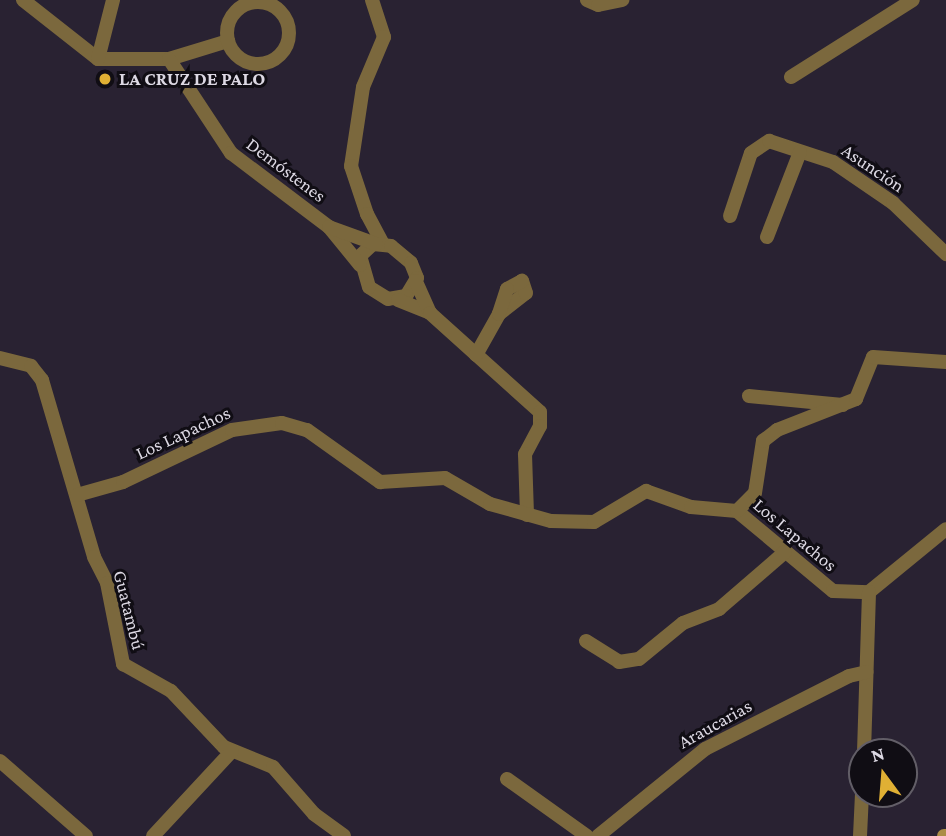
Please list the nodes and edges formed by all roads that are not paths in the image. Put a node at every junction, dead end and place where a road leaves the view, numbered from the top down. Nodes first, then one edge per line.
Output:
1 (23, 0) edge
2 (113, 0) edge
3 (372, 0) edge
4 (587, 0) edge
5 (622, 0) edge
6 (913, 0) edge
7 (228, 41) junction
8 (169, 59) junction
9 (98, 60) junction
10 (791, 77) dead end
11 (800, 152) junction
12 (366, 214) junction
13 (730, 216) dead end
14 (329, 227) junction
15 (352, 237) junction
16 (766, 237) dead end
17 (380, 244) junction
18 (946, 254) edge
19 (360, 266) junction
20 (416, 281) junction
21 (398, 300) junction
22 (430, 313) junction
23 (499, 314) dead end
24 (476, 355) junction
25 (0, 358) edge
26 (946, 362) edge
27 (749, 396) dead end
28 (844, 405) junction
29 (77, 495) junction
30 (737, 511) junction
31 (527, 515) junction
32 (944, 537) edge
33 (785, 552) junction
34 (869, 592) junction
35 (586, 641) dead end
36 (867, 673) junction
37 (865, 738) edge
38 (232, 751) junction
39 (0, 761) edge
40 (507, 779) dead end
41 (861, 808) edge
42 (86, 836) edge
43 (153, 836) edge
44 (344, 836) edge
45 (587, 836) edge
46 (598, 836) edge
47 (860, 836) edge

1 - 9 street
2 - 9 street
3 - 12 street
4 - 5 street
6 - 10 street
7 - 7 street
7 - 8 street
8 - 9 street
8 - 14 street, Demóstenes
11 - 13 street, Asunción
11 - 16 street
11 - 18 street, Asunción
12 - 15 street
12 - 17 street
14 - 15 street, Demóstenes
14 - 19 street, Demóstenes
15 - 17 street, Demóstenes
17 - 19 street
17 - 20 street, Demóstenes
19 - 21 street, Demóstenes
20 - 21 street
20 - 22 street, Demóstenes
21 - 22 street, Demóstenes
22 - 24 street
23 - 24 street
24 - 31 street
25 - 29 street, Guatambú
26 - 28 street
27 - 28 street
28 - 30 street
29 - 31 street, Los Lapachos
29 - 38 street, Guatambú
30 - 31 street, Los Lapachos
30 - 33 street, Los Lapachos
32 - 34 street
33 - 34 street, Los Lapachos
33 - 35 street
34 - 36 street
36 - 37 street
36 - 46 street, Araucarias
38 - 43 street
38 - 44 street, Guatambú
39 - 42 street
40 - 45 street
41 - 47 street

